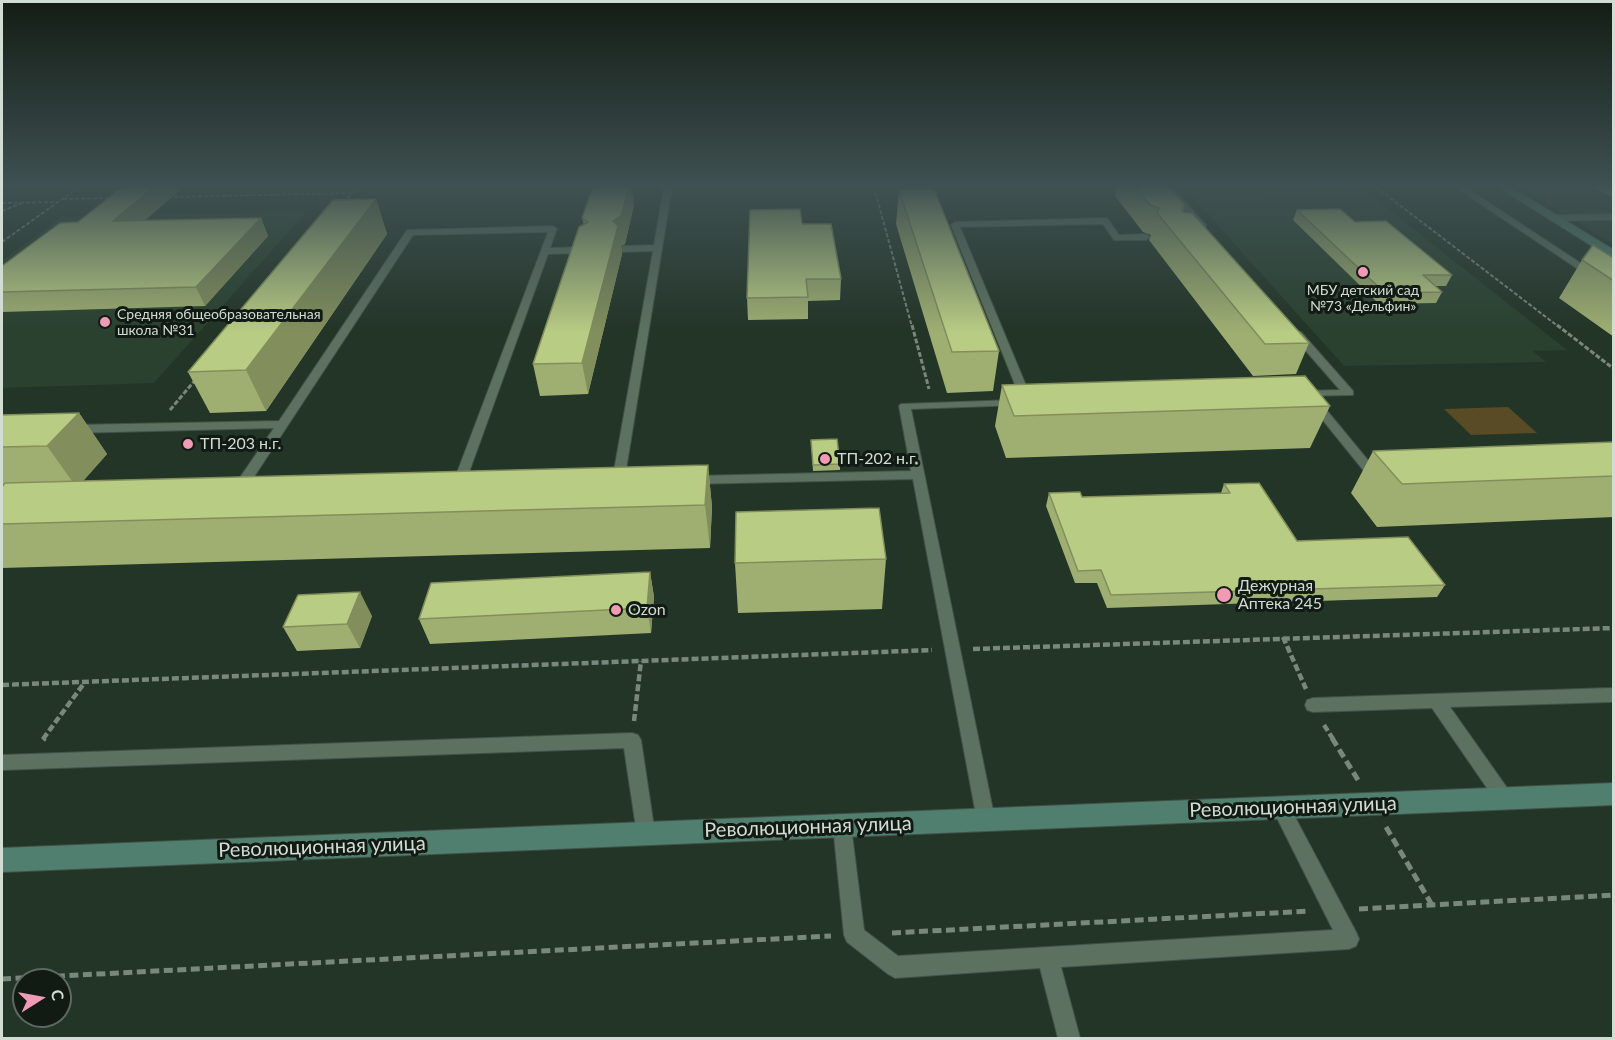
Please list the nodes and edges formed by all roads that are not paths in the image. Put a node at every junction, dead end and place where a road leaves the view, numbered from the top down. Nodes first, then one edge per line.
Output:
1 (408, 236) edge
2 (551, 236) edge
3 (659, 236) edge
4 (959, 236) edge
5 (1115, 236) edge
6 (1532, 236) edge
7 (1581, 236) edge
8 (1146, 237) edge
9 (657, 248) junction
10 (624, 249) edge
11 (586, 250) edge
12 (545, 251) junction
13 (1614, 256) edge
14 (1614, 290) edge
15 (1287, 323) edge
16 (1307, 394) junction
17 (1284, 395) edge
18 (283, 424) junction
19 (61, 429) edge
20 (1392, 467) edge
21 (919, 475) junction
22 (676, 481) edge
23 (618, 482) edge
24 (458, 486) edge
25 (249, 491) edge
26 (1612, 696) edge
27 (1436, 701) junction
28 (1313, 705) road end
29 (2, 763) edge
30 (1614, 794) edge
31 (1504, 798) junction
32 (1281, 808) junction
33 (986, 820) junction
34 (842, 826) junction
35 (646, 834) junction
36 (2, 860) edge
37 (1048, 958) junction
38 (1068, 1038) edge

1 - 18 lane
2 - 12 lane
3 - 9 lane
4 - 21 lane
5 - 8 lane
6 - 14 lane
7 - 13 main road
9 - 10 lane
9 - 23 lane
11 - 12 lane
12 - 24 lane
15 - 16 lane
16 - 17 lane
16 - 20 lane
18 - 19 lane
18 - 25 lane
21 - 22 lane
21 - 33 lane
26 - 27 lane
27 - 28 lane
27 - 31 lane
29 - 35 lane
30 - 31 main road, Революционная улица
31 - 32 main road, Революционная улица
32 - 33 main road, Революционная улица
32 - 37 lane
33 - 34 main road, Революционная улица
34 - 35 main road, Революционная улица
34 - 37 lane
35 - 36 main road, Революционная улица
37 - 38 lane

